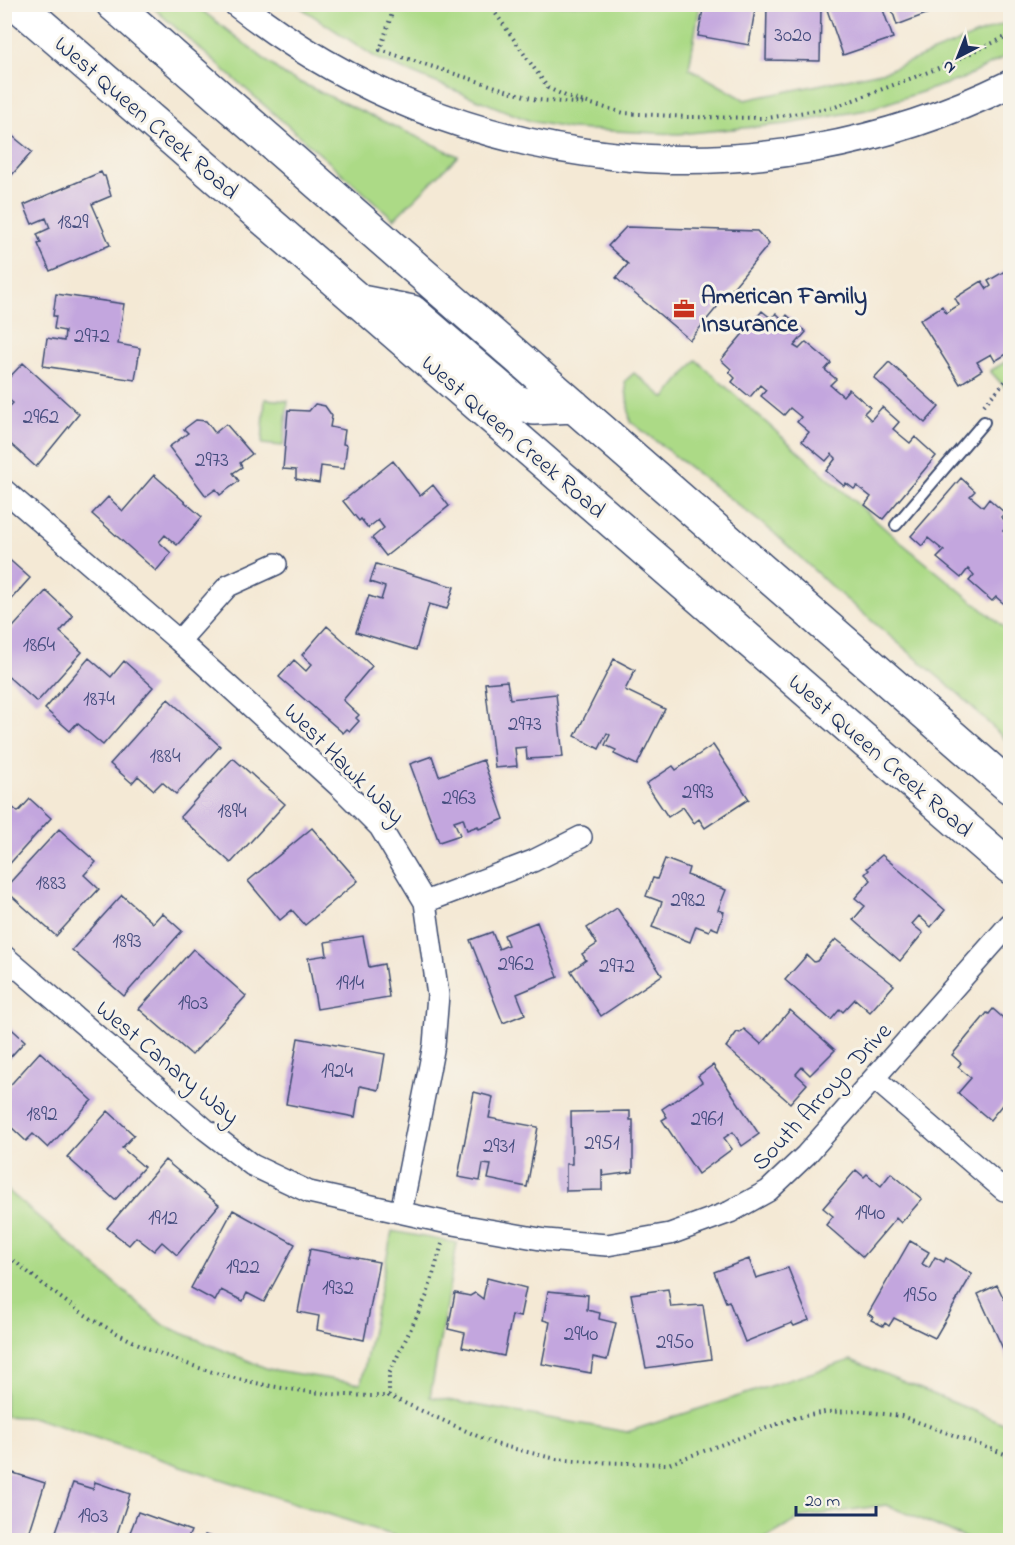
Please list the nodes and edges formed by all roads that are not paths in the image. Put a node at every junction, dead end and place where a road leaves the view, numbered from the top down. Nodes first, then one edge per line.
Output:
1 (17, 4) edge
2 (113, 4) edge
3 (238, 4) edge
4 (1011, 84) edge
5 (360, 301) junction
6 (574, 406) junction
7 (984, 422) dead end
8 (4, 490) edge
9 (896, 525) dead end
10 (276, 564) dead end
11 (179, 640) junction
12 (1011, 787) edge
13 (581, 837) dead end
14 (1011, 867) edge
15 (425, 902) junction
16 (1011, 924) edge
17 (4, 956) edge
18 (875, 1079) junction
19 (1004, 1190) dead end
20 (309, 1192) joint
21 (401, 1212) junction

1 - 5 main road, West Queen Creek Road
2 - 6 main road
3 - 4 street
5 - 6 main road
5 - 14 main road, West Queen Creek Road
6 - 12 main road
7 - 9 lane
8 - 11 street, West Hawk Way
10 - 11 street
11 - 15 street, West Hawk Way
13 - 15 street
15 - 21 street, West Hawk Way
16 - 18 street, South Arroyo Drive
17 - 20 street, West Canary Way
18 - 19 street
18 - 21 street, South Arroyo Drive
20 - 21 street, South Arroyo Drive

